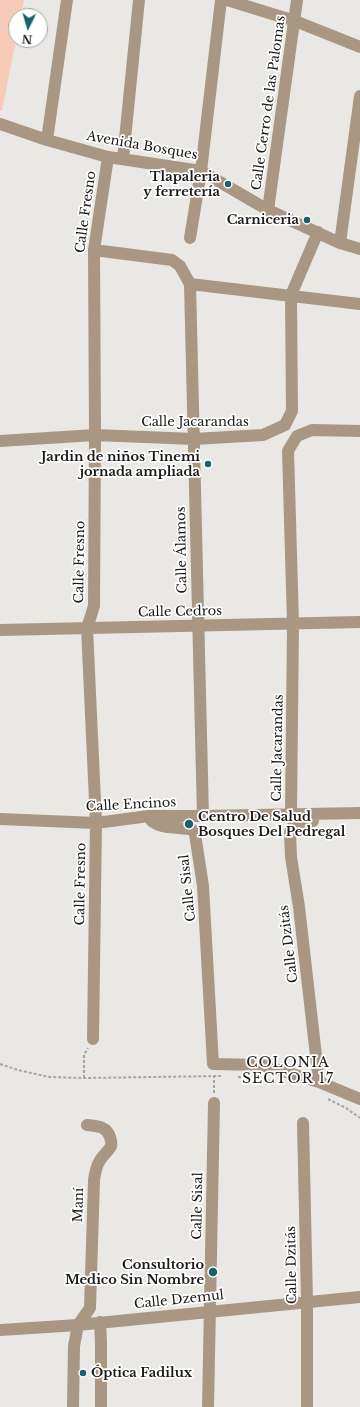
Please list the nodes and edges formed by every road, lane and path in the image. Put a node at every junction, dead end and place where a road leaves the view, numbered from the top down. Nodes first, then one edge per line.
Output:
1 (67, 0) edge
2 (139, 0) edge
3 (221, 0) edge
4 (227, 0) edge
5 (297, 0) edge
6 (296, 21) junction
7 (360, 47) edge
8 (360, 96) edge
9 (0, 124) edge
10 (47, 140) junction
11 (108, 157) junction
12 (123, 159) junction
13 (201, 171) junction
14 (268, 210) junction
15 (318, 232) junction
16 (190, 238) dead end
17 (340, 243) junction
18 (360, 249) edge
19 (94, 250) junction
20 (190, 284) junction
21 (291, 295) junction
22 (360, 304) edge
23 (360, 431) edge
24 (95, 435) junction
25 (194, 438) junction
26 (0, 441) edge
27 (360, 622) edge
28 (293, 623) junction
29 (198, 625) junction
30 (87, 628) junction
31 (0, 630) edge
32 (354, 813) edge
33 (291, 815) junction
34 (149, 816) junction
35 (203, 816) junction
36 (259, 816) junction
37 (2, 821) edge
38 (96, 823) junction
39 (292, 828) junction
40 (93, 1039) joint
41 (0, 1064) edge
42 (214, 1076) junction
43 (228, 1076) dead end
44 (234, 1076) dead end
45 (84, 1078) junction
46 (319, 1082) junction
47 (287, 1085) dead end
48 (326, 1098) dead end
49 (360, 1099) edge
50 (214, 1102) joint
51 (360, 1118) edge
52 (303, 1123) dead end
53 (87, 1125) dead end
54 (360, 1297) edge
55 (306, 1301) junction
56 (90, 1308) junction
57 (210, 1311) junction
58 (100, 1322) junction
59 (78, 1325) junction
60 (0, 1330) edge
61 (73, 1407) edge
62 (101, 1407) edge
63 (208, 1407) edge
64 (307, 1407) edge

1 - 10 street
2 - 12 street
3 - 13 street
4 - 6 street
5 - 6 street, Calle Cerro de las Palomas
6 - 7 street
6 - 14 street, Calle Cerro de las Palomas
8 - 17 street
9 - 10 street, Avenida Bosques
10 - 11 street, Avenida Bosques
11 - 12 street, Avenida Bosques
11 - 19 street, Calle Fresno
12 - 13 street, Avenida Bosques
13 - 14 street, Avenida Bosques
13 - 16 street
14 - 15 street, Avenida Bosques
15 - 17 street, Avenida Bosques
15 - 21 street, Calle Jacarandas
17 - 18 street, Avenida Bosques
19 - 20 street
19 - 24 street, Calle Fresno
20 - 21 street
20 - 25 street, Calle Álamos
21 - 22 street
21 - 25 street, Calle Jacarandas
23 - 28 street, Calle Jacarandas
24 - 25 street, Calle Jacarandas
24 - 26 street, Calle Jacarandas
24 - 30 street, Calle Fresno
25 - 29 street, Calle Álamos
27 - 28 street, Calle Cedros
28 - 29 street, Calle Cedros
28 - 33 street, Calle Jacarandas
29 - 30 street, Calle Cedros
29 - 35 street, Calle Álamos
30 - 31 street, Calle Cedros
30 - 38 street, Calle Fresno
32 - 33 street, Calle Encinos
32 - 39 street
33 - 36 street, Calle Encinos
34 - 35 street, Calle Encinos
34 - 38 street, Calle Encinos
34 - 46 street, Calle Sisal
35 - 36 street, Calle Encinos
36 - 39 street
37 - 38 street, Calle Encinos
38 - 40 street, Calle Fresno
39 - 46 street, Calle Dzitás
40 - 45 path
41 - 45 path
42 - 43 path
42 - 45 path
42 - 50 path
44 - 47 path
46 - 49 street
48 - 51 path
50 - 57 street, Calle Sisal
52 - 55 street, Calle Dzitás
53 - 56 street, Maní
54 - 55 street, Calle Dzemul
55 - 57 street, Calle Dzemul
55 - 64 street, Calle Dzitás
56 - 58 street
56 - 59 street
57 - 58 street, Calle Dzemul
57 - 63 street, Calle Sisal
58 - 59 street, Calle Dzemul
58 - 62 street
59 - 60 street, Calle Dzemul
59 - 61 street

